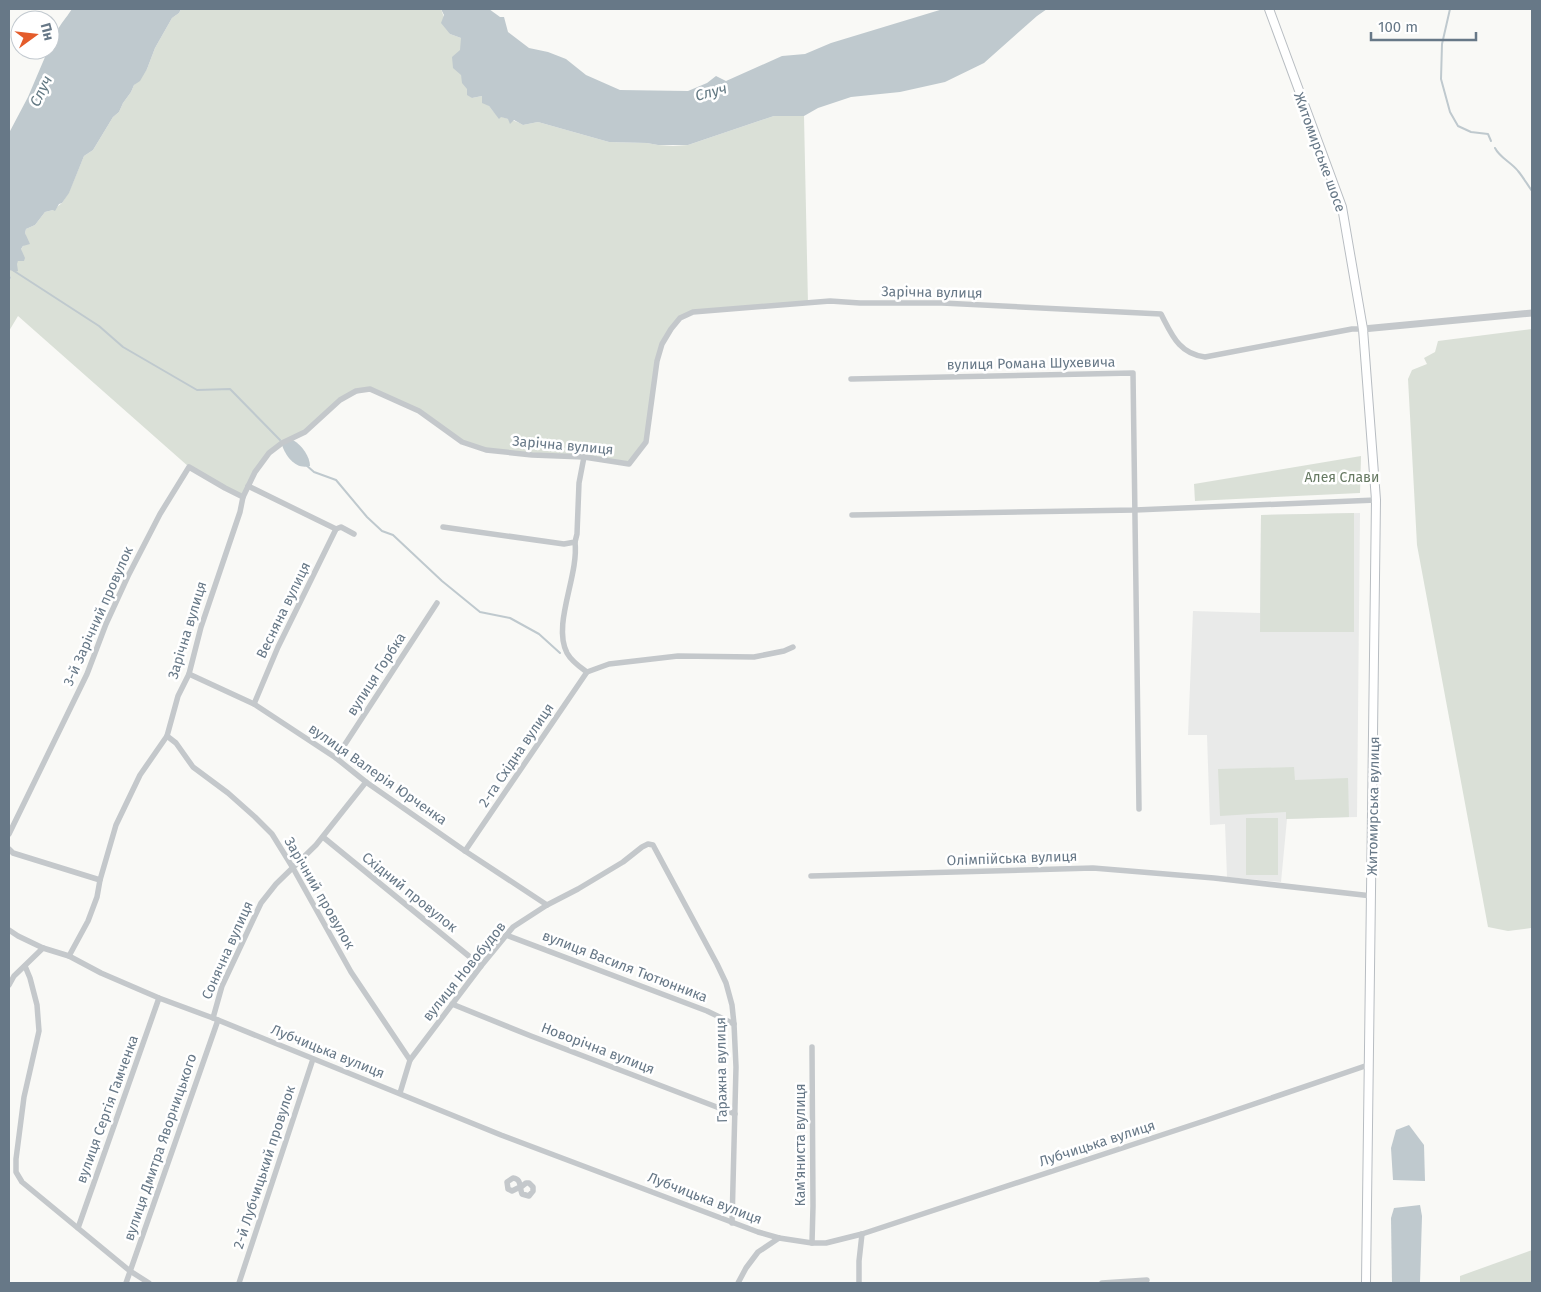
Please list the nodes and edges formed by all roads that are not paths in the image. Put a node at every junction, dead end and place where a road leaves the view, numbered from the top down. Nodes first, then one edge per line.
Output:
1 (1269, 9) edge
2 (1532, 313) edge
3 (1363, 329) junction
4 (851, 380) dead end
5 (584, 457) junction
6 (248, 486) junction
7 (243, 496) junction
8 (1376, 500) junction
9 (1135, 510) junction
10 (852, 515) dead end
11 (443, 527) dead end
12 (336, 529) junction
13 (354, 534) dead end
14 (575, 542) junction
15 (437, 603) dead end
16 (793, 647) dead end
17 (587, 672) junction
18 (188, 674) junction
19 (254, 704) junction
20 (167, 736) junction
21 (336, 758) junction
22 (366, 782) junction
23 (1139, 809) dead end
24 (9, 834) edge
25 (323, 837) junction
26 (653, 845) joint
27 (9, 849) edge
28 (465, 851) junction
29 (293, 868) junction
30 (811, 876) dead end
31 (100, 880) junction
32 (1372, 896) junction
33 (546, 905) junction
34 (9, 930) edge
35 (506, 935) junction
36 (46, 949) junction
37 (69, 956) junction
38 (25, 966) junction
39 (480, 966) junction
40 (9, 985) edge
41 (159, 998) junction
42 (452, 1004) junction
43 (216, 1019) junction
44 (734, 1024) junction
45 (812, 1047) dead end
46 (313, 1059) junction
47 (410, 1060) junction
48 (1368, 1065) junction
49 (400, 1093) junction
50 (735, 1114) junction
51 (521, 1187) joint
52 (732, 1223) junction
53 (78, 1228) junction
54 (862, 1234) junction
55 (779, 1238) junction
56 (812, 1243) junction
57 (130, 1271) junction
58 (1146, 1280) dead end
59 (126, 1283) edge
60 (149, 1283) edge
61 (239, 1283) edge
62 (738, 1283) edge
63 (859, 1283) edge
64 (1102, 1283) edge
65 (1366, 1283) edge

1 - 3 main road, Житомирське шосе
2 - 3 street
3 - 5 street, Зарічна вулиця
3 - 8 main road, Житомирська вулиця
4 - 9 street, вулиця Романа Шухевича
5 - 6 street, Зарічна вулиця
5 - 14 street
6 - 7 street, Зарічна вулиця
6 - 12 street
7 - 18 street, Зарічна вулиця
7 - 24 street, 3-й Зарічний провулок
8 - 9 street
8 - 32 main road, Житомирська вулиця
9 - 10 street
9 - 23 street, вулиця Романа Шухевича
11 - 14 street
12 - 13 street
12 - 19 street, Весняна вулиця
14 - 17 street
15 - 21 street, вулиця Горбка
16 - 17 street
17 - 28 street, 2-га Східна вулиця
18 - 19 street, вулиця Валерія Юрченка
18 - 20 street, Зарічна вулиця
19 - 21 street, вулиця Валерія Юрченка
20 - 29 street, Зарічний провулок
20 - 31 street, Зарічна вулиця
21 - 22 street, вулиця Валерія Юрченка
22 - 25 street, Сонячна вулиця
22 - 28 street, вулиця Валерія Юрченка
25 - 29 street, Сонячна вулиця
25 - 39 street, Східний провулок
26 - 33 street, вулиця Новобудов
26 - 44 street, Гаражна вулиця
27 - 31 street
28 - 33 street, вулиця Валерія Юрченка
29 - 43 street, Сонячна вулиця
29 - 47 street, Зарічний провулок
30 - 32 street, Олімпійська вулиця
31 - 37 street, Зарічна вулиця
32 - 48 main road, Житомирська вулиця
33 - 35 street, вулиця Новобудов
34 - 36 street, Лубчицька вулиця
35 - 39 street, вулиця Новобудов
35 - 44 street, вулиця Василя Тютюнника
36 - 37 street, Лубчицька вулиця
36 - 38 street
37 - 41 street, Лубчицька вулиця
38 - 40 street
38 - 53 street
39 - 42 street, вулиця Новобудов
41 - 43 street, Лубчицька вулиця
41 - 53 street, вулиця Сергія Гамченка
42 - 47 street, вулиця Новобудов
42 - 50 street, Новорічна вулиця
43 - 46 street, Лубчицька вулиця
43 - 57 street, вулиця Дмитра Яворницького
44 - 50 street, Гаражна вулиця
45 - 56 street, Кам'яниста вулиця
46 - 49 street, Лубчицька вулиця
46 - 61 street, 2-й Лубчицький провулок
47 - 49 street, вулиця Новобудов
48 - 54 street, Лубчицька вулиця
48 - 65 main road, Житомирська вулиця
49 - 52 street, Лубчицька вулиця
50 - 52 street, Гаражна вулиця
51 - 51 street
52 - 55 street, Лубчицька вулиця
53 - 57 street
54 - 56 street, Лубчицька вулиця
54 - 63 street
55 - 56 street, Лубчицька вулиця
55 - 62 street
57 - 59 street, вулиця Дмитра Яворницького
57 - 60 street
58 - 64 street

